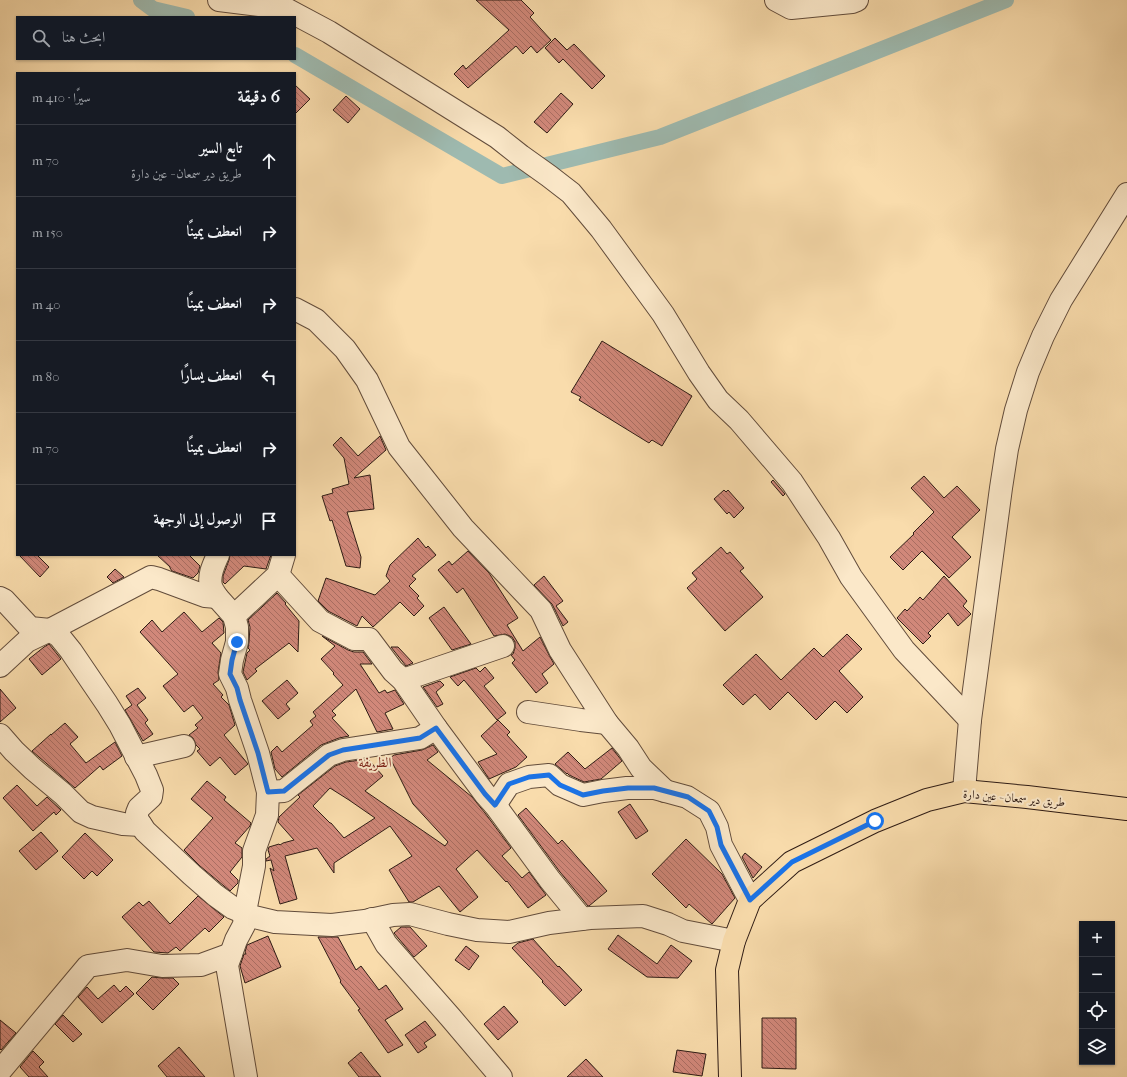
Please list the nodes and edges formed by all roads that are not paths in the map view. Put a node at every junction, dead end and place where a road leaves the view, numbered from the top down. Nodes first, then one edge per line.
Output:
1 (219, 0) edge
2 (776, 0) edge
3 (857, 0) edge
4 (279, 4) edge
5 (1127, 194) edge
6 (296, 310) edge
7 (218, 556) edge
8 (281, 565) edge
9 (0, 598) edge
10 (217, 598) junction
11 (234, 616) junction
12 (50, 630) junction
13 (503, 646) dead end
14 (0, 666) edge
15 (403, 680) junction
16 (528, 712) dead end
17 (970, 720) junction
18 (607, 723) junction
19 (436, 728) junction
20 (0, 735) edge
21 (184, 746) dead end
22 (136, 757) junction
23 (665, 791) junction
24 (964, 791) junction
25 (268, 792) junction
26 (495, 805) junction
27 (1127, 810) edge
28 (141, 825) junction
29 (750, 900) junction
30 (245, 912) junction
31 (372, 919) junction
32 (582, 919) junction
33 (734, 941) junction
34 (231, 954) junction
35 (0, 1071) edge
36 (246, 1077) edge
37 (501, 1077) edge
38 (730, 1077) edge

1 - 4 street
2 - 3 street
4 - 17 street
5 - 17 street
6 - 18 street
7 - 10 street
8 - 11 street
8 - 15 street
9 - 12 street
10 - 11 street
10 - 12 street
11 - 25 street
12 - 14 street
12 - 22 street
13 - 15 street
15 - 19 street
16 - 18 street
17 - 24 street
18 - 23 street
19 - 25 street
19 - 26 street
20 - 28 street
21 - 22 street
22 - 28 street
23 - 26 street
23 - 29 street
24 - 27 main road, طريق دير سمعان - عين دارة
24 - 29 main road, طريق دير سمعان - عين دارة
25 - 30 street
26 - 32 street
28 - 30 street
29 - 33 main road, طريق دير سمعان - عين دارة
30 - 31 street
30 - 34 street
31 - 32 street
31 - 37 street
32 - 33 street
33 - 38 main road, طريق دير سمعان - عين دارة
34 - 35 street
34 - 36 street

